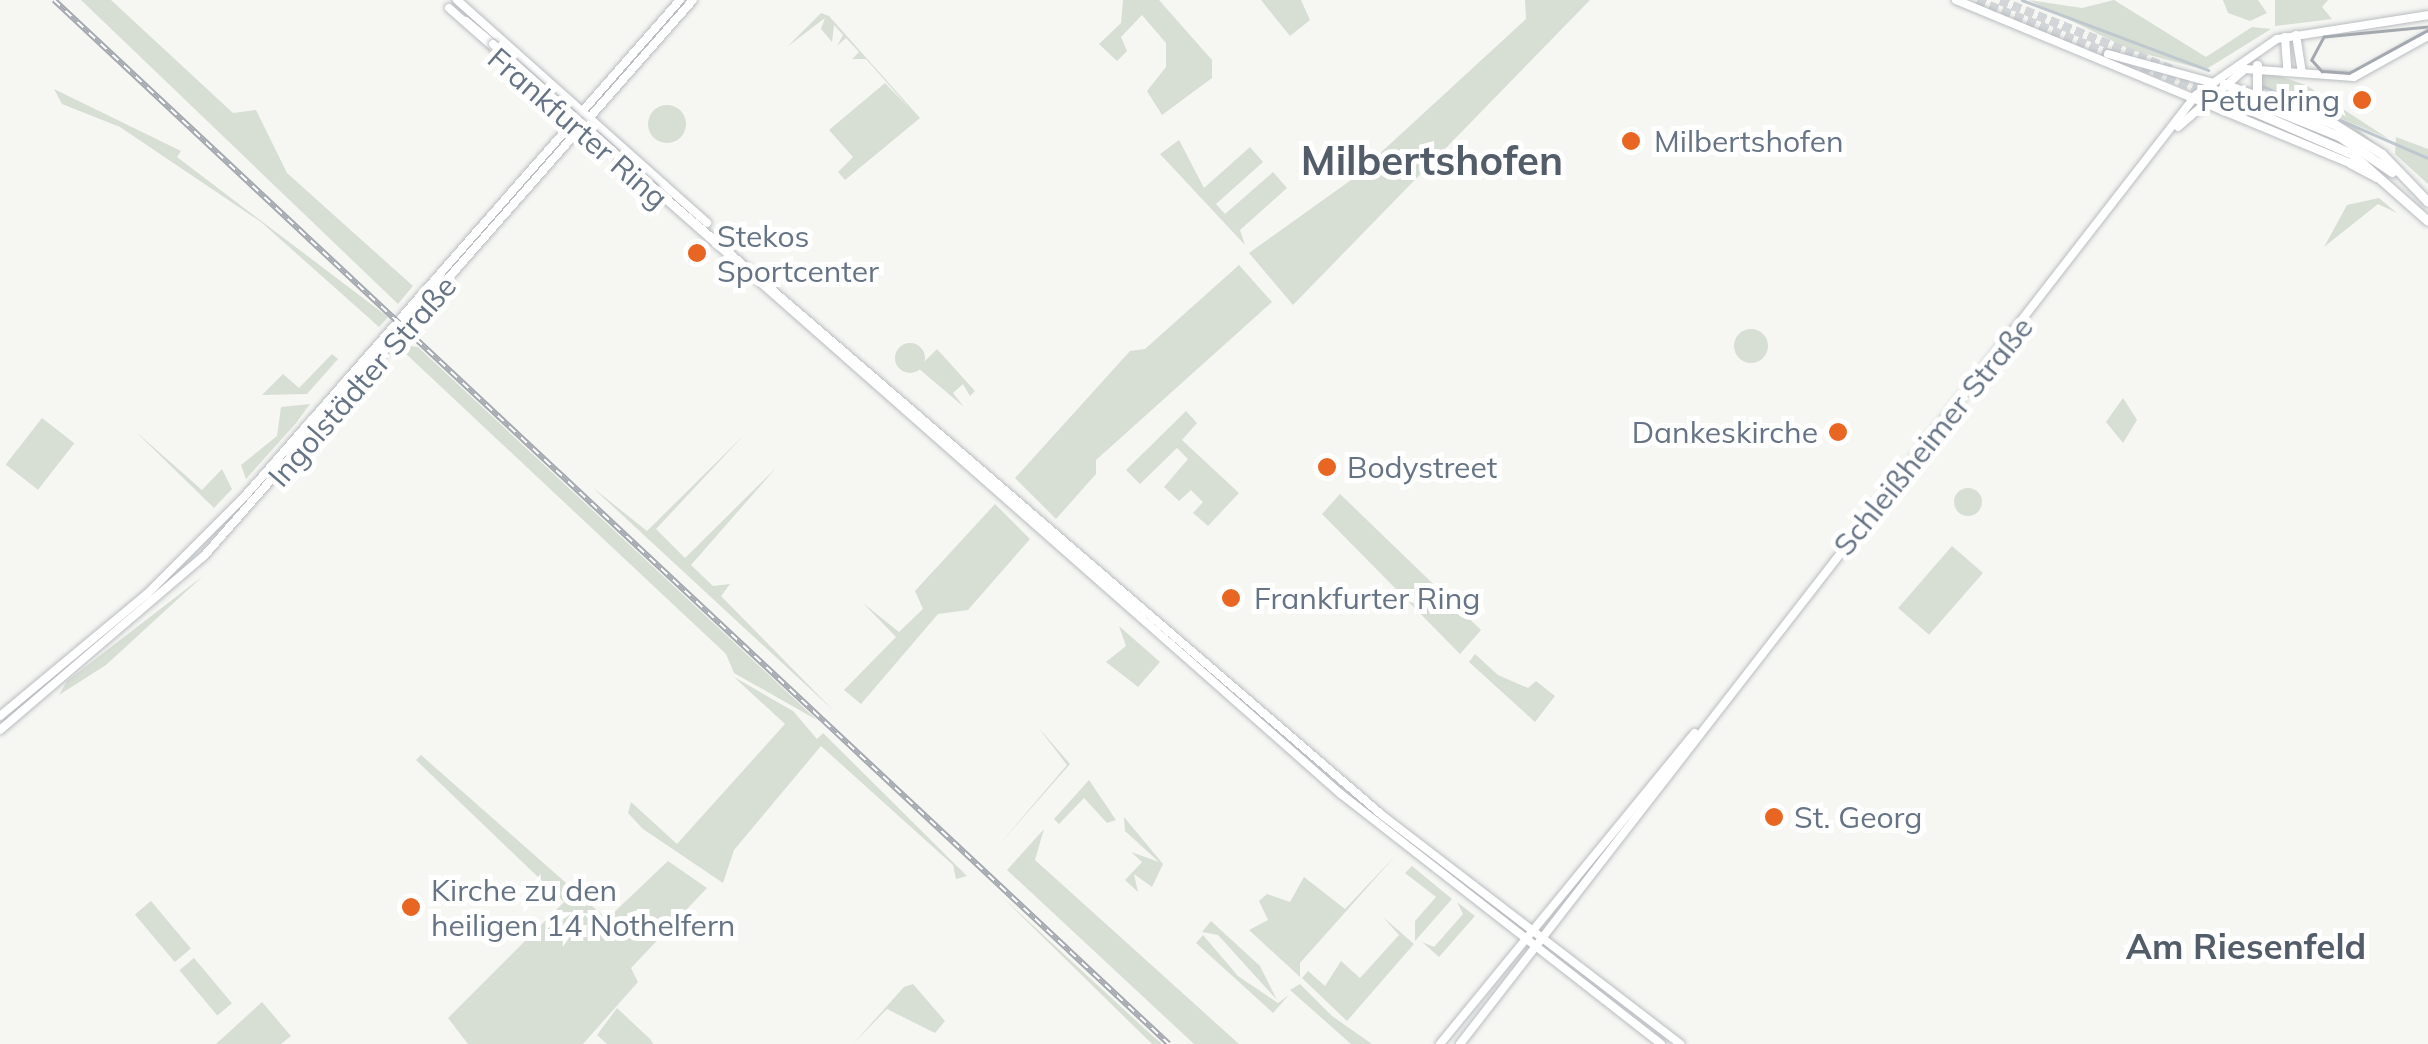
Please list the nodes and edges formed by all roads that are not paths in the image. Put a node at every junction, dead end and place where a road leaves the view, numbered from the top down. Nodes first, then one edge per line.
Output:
1 (441, 0) edge
2 (680, 0) edge
3 (693, 0) edge
4 (1956, 0) edge
5 (1972, 2) edge
6 (452, 3) edge
7 (2428, 15) edge
8 (664, 18) junction
9 (663, 35) junction
10 (2296, 35) junction
11 (2428, 36) edge
12 (2285, 37) junction
13 (2098, 52) junction
14 (2257, 64) junction
15 (2286, 68) junction
16 (2302, 72) junction
17 (2211, 82) junction
18 (2224, 84) junction
19 (555, 90) junction
20 (2258, 93) junction
21 (2196, 96) junction
22 (2206, 100) junction
23 (545, 101) junction
24 (580, 111) junction
25 (589, 119) junction
26 (570, 122) junction
27 (578, 130) junction
28 (2168, 137) junction
29 (610, 138) junction
30 (600, 149) junction
31 (2350, 163) joint
32 (655, 188) junction
33 (2407, 199) junction
34 (2425, 199) edge
35 (2428, 221) edge
36 (713, 244) junction
37 (728, 244) junction
38 (0, 716) edge
39 (0, 730) edge
40 (1695, 733) junction
41 (1530, 932) junction
42 (1523, 941) junction
43 (1540, 941) junction
44 (1534, 950) junction
45 (1440, 1044) edge
46 (1460, 1044) edge
47 (1661, 1044) edge
48 (1680, 1044) edge

1 - 6 main road, Frankfurter Ring
2 - 8 main road, Ingolstädter Straße
3 - 9 main road, Ingolstädter Straße
4 - 5 main road
5 - 13 main road
6 - 19 main road, Frankfurter Ring
6 - 23 main road, Frankfurter Ring
6 - 32 main road, Frankfurter Ring, bridge
7 - 10 main road, Schleißheimer Straße
8 - 9 main road
8 - 24 main road, Ingolstädter Straße
9 - 25 main road, Ingolstädter Straße
10 - 12 main road, Schleißheimer Straße
10 - 16 main road
11 - 16 main road
12 - 15 main road
12 - 17 main road, Schleißheimer Straße
13 - 17 main road
13 - 21 main road
14 - 15 main road
14 - 18 main road, Schleißheimer Straße
14 - 20 highway
15 - 16 main road
17 - 18 main road
17 - 21 main road, Schleißheimer Straße
18 - 20 highway
18 - 22 main road, Schleißheimer Straße
19 - 23 main road
19 - 24 main road, Frankfurter Ring
20 - 34 highway
21 - 22 main road
21 - 28 main road, Schleißheimer Straße
22 - 28 main road, Schleißheimer Straße
22 - 31 main road
23 - 26 main road, Frankfurter Ring
24 - 25 main road, Frankfurter Ring
24 - 26 main road, Ingolstädter Straße
25 - 27 main road, Ingolstädter Straße
25 - 29 main road, Frankfurter Ring
26 - 27 main road, Frankfurter Ring
26 - 38 main road, Ingolstädter Straße
27 - 30 main road, Frankfurter Ring
27 - 39 main road, Ingolstädter Straße
28 - 40 main road, Schleißheimer Straße
29 - 30 main road
29 - 37 main road, Frankfurter Ring
30 - 36 main road, Frankfurter Ring
31 - 33 highway
32 - 36 main road, Frankfurter Ring
32 - 37 main road, Frankfurter Ring
33 - 34 highway
33 - 35 highway
36 - 42 main road, Frankfurter Ring
37 - 41 main road, Frankfurter Ring
40 - 41 main road, Schleißheimer Straße
40 - 43 main road, Schleißheimer Straße
41 - 42 main road, Schleißheimer Straße
41 - 43 main road, Frankfurter Ring
42 - 44 main road, Frankfurter Ring
42 - 45 main road, Schleißheimer Straße
43 - 44 main road, Schleißheimer Straße
43 - 48 main road, Frankfurter Ring
44 - 46 main road, Schleißheimer Straße
44 - 47 main road, Frankfurter Ring

